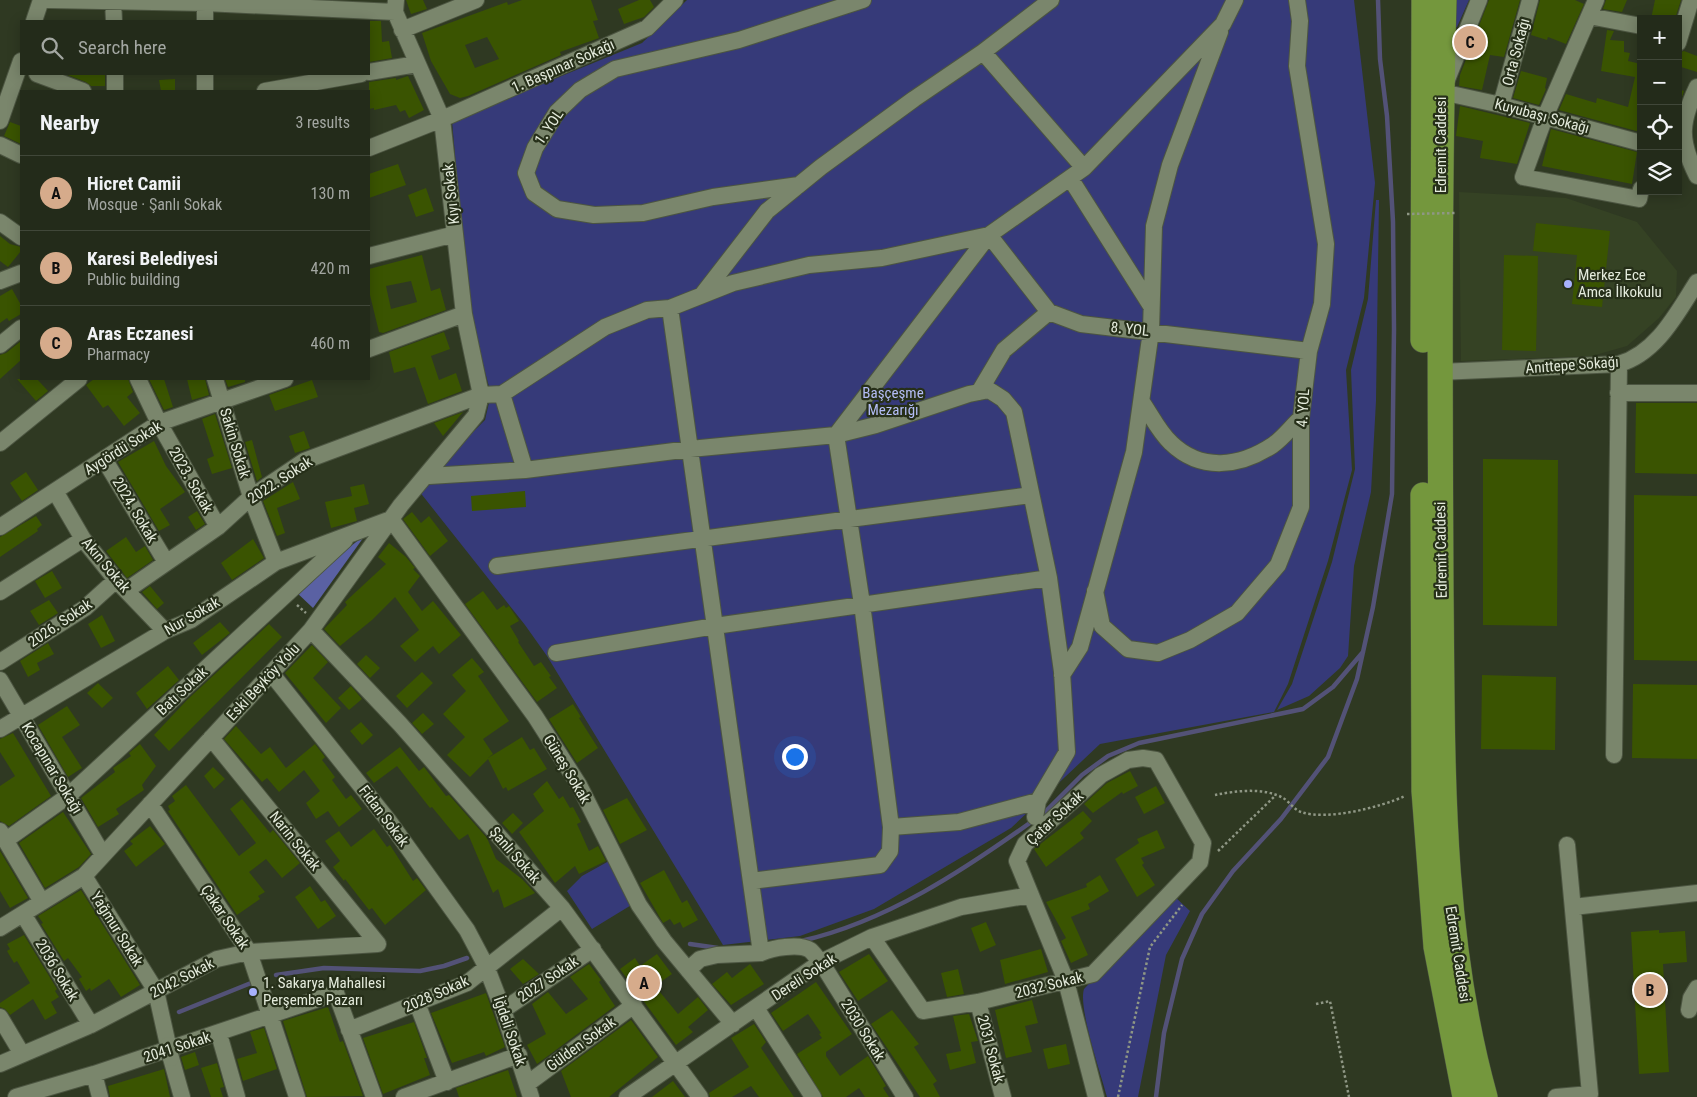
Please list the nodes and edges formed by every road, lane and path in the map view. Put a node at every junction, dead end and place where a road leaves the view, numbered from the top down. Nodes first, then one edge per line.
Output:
1 (41, 0) edge
2 (49, 0) edge
3 (476, 0) edge
4 (675, 0) edge
5 (863, 0) edge
6 (1051, 0) edge
7 (1235, 0) edge
8 (1297, 0) edge
9 (1424, 0) edge
10 (1444, 0) edge
11 (1478, 0) edge
12 (1530, 0) edge
13 (1596, 0) edge
14 (1690, 0) edge
15 (113, 1) edge
16 (205, 3) junction
17 (396, 6) edge
18 (1589, 16) junction
19 (34, 20) edge
20 (114, 20) edge
21 (205, 20) edge
22 (1223, 24) junction
23 (1637, 25) edge
24 (1682, 26) edge
25 (402, 30) junction
26 (983, 52) junction
27 (417, 64) junction
28 (20, 69) edge
29 (370, 72) edge
30 (40, 75) edge
31 (115, 75) edge
32 (204, 75) edge
33 (357, 75) edge
34 (1697, 87) edge
35 (302, 88) edge
36 (80, 90) edge
37 (115, 90) edge
38 (204, 90) edge
39 (277, 90) edge
40 (1442, 92) junction
41 (1501, 105) junction
42 (1545, 117) junction
43 (442, 119) junction
44 (0, 121) edge
45 (1682, 126) junction
46 (1697, 140) edge
47 (1637, 142) edge
48 (0, 145) edge
49 (370, 148) edge
50 (20, 154) edge
51 (1077, 173) junction
52 (1697, 176) edge
53 (798, 185) junction
54 (1637, 194) edge
55 (1457, 213) dead end
56 (1407, 214) dead end
57 (0, 222) edge
58 (19, 229) edge
59 (455, 234) junction
60 (989, 235) junction
61 (370, 256) edge
62 (20, 274) edge
63 (0, 281) edge
64 (1697, 282) edge
65 (702, 296) junction
66 (1152, 306) junction
67 (670, 308) junction
68 (1048, 312) junction
69 (464, 314) junction
70 (20, 329) edge
71 (1151, 331) junction
72 (0, 345) edge
73 (370, 348) edge
74 (1309, 351) junction
75 (1618, 364) junction
76 (1439, 372) junction
77 (78, 380) edge
78 (138, 380) edge
79 (216, 380) edge
80 (282, 380) edge
81 (979, 392) junction
82 (1618, 393) junction
83 (1697, 393) edge
84 (502, 394) junction
85 (481, 395) junction
86 (222, 401) junction
87 (1142, 402) junction
88 (1301, 418) junction
89 (159, 423) junction
90 (836, 435) junction
91 (0, 443) edge
92 (690, 449) junction
93 (104, 459) junction
94 (525, 470) junction
95 (429, 476) dead end
96 (55, 491) junction
97 (1031, 495) junction
98 (251, 498) junction
99 (849, 518) junction
100 (390, 519) junction
101 (0, 527) edge
102 (218, 527) junction
103 (352, 533) junction
104 (703, 538) junction
105 (83, 539) junction
106 (166, 562) junction
107 (276, 562) junction
108 (497, 566) dead end
109 (1049, 578) junction
110 (122, 585) junction
111 (1095, 591) junction
112 (0, 592) edge
113 (862, 604) junction
114 (715, 626) junction
115 (311, 630) junction
116 (166, 631) junction
117 (556, 653) dead end
118 (0, 662) edge
119 (271, 673) junction
120 (1062, 675) junction
121 (0, 680) edge
122 (21, 716) junction
123 (0, 729) edge
124 (211, 738) junction
125 (1614, 755) dead end
126 (1408, 794) dead end
127 (1215, 795) dead end
128 (68, 796) junction
129 (1038, 801) junction
130 (150, 804) junction
131 (1035, 817) dead end
132 (891, 827) junction
133 (3, 836) edge
134 (1203, 843) joint
135 (1567, 845) dead end
136 (103, 855) junction
137 (84, 876) junction
138 (751, 881) junction
139 (1697, 893) edge
140 (1030, 895) junction
141 (42, 902) junction
142 (1573, 907) junction
143 (562, 908) junction
144 (23, 914) junction
145 (0, 928) edge
146 (872, 937) junction
147 (378, 944) joint
148 (1150, 947) dead end
149 (760, 948) junction
150 (593, 949) junction
151 (249, 952) junction
152 (821, 962) junction
153 (486, 966) junction
154 (688, 970) junction
155 (1066, 981) junction
156 (1697, 988) edge
157 (156, 991) junction
158 (978, 1002) junction
159 (417, 1003) junction
160 (1316, 1004) dead end
161 (634, 1005) junction
162 (756, 1008) junction
163 (503, 1010) junction
164 (1689, 1010) dead end
165 (271, 1015) junction
166 (0, 1017) edge
167 (733, 1024) junction
168 (91, 1025) junction
169 (349, 1030) junction
170 (219, 1034) junction
171 (22, 1054) junction
172 (519, 1055) junction
173 (676, 1062) junction
174 (0, 1064) edge
175 (1458, 1067) junction
176 (94, 1074) junction
177 (447, 1082) junction
178 (529, 1090) edge
179 (16, 1097) edge
180 (100, 1097) edge
181 (182, 1097) edge
182 (237, 1097) edge
183 (297, 1097) edge
184 (374, 1097) edge
185 (404, 1097) edge
186 (627, 1097) edge
187 (700, 1097) edge
188 (813, 1097) edge
189 (905, 1097) edge
190 (1003, 1097) edge
191 (1096, 1097) edge
192 (1118, 1097) edge
193 (1349, 1097) edge
194 (1458, 1097) edge
195 (1465, 1097) edge
196 (1485, 1097) edge
197 (1556, 1097) edge

1 - 19 street
2 - 15 street
3 - 25 street
4 - 43 street, 1. Başpınar Sokağı
5 - 53 street, 1. YOL
6 - 26 street
7 - 22 street
8 - 74 street, 4. YOL
9 - 175 highway, Edremit Caddesi
10 - 40 highway, Edremit Caddesi
11 - 40 street
12 - 41 street, Orta Sokağı
13 - 18 street
14 - 24 street
15 - 16 street
15 - 20 street
16 - 17 street
16 - 21 street
17 - 25 street, Kıyı Sokak
18 - 23 street
18 - 42 street
22 - 51 street
22 - 66 street
25 - 27 street, Kıyı Sokak
26 - 51 street
26 - 53 street
27 - 29 street
27 - 43 street, Kıyı Sokak
28 - 44 street
30 - 36 street
31 - 37 street
32 - 38 street
33 - 35 street
34 - 45 street
35 - 39 street
40 - 41 street, Kuyubaşı Sokağı
40 - 76 highway, Edremit Caddesi
41 - 42 street, Kuyubaşı Sokağı
42 - 47 street, Kuyubaşı Sokağı
42 - 54 street
43 - 49 street, 1. Başpınar Sokağı
43 - 59 street, Kıyı Sokak
45 - 46 street
45 - 52 street
48 - 50 street
51 - 60 street
51 - 66 street
53 - 65 street
55 - 56 path, bridge
57 - 58 street
59 - 61 street
59 - 69 street, Kıyı Sokak
60 - 65 street
60 - 68 street
60 - 90 street
62 - 63 street
64 - 75 street, Anıttepe Sokağı
65 - 67 street
66 - 71 street
67 - 84 street
67 - 92 street
68 - 71 street, 8. YOL
68 - 81 street
69 - 73 street
69 - 85 street, Kıyı Sokak
70 - 72 street
71 - 74 street, 8. YOL
71 - 87 street
74 - 88 street, 4. YOL
75 - 76 street, Anıttepe Sokağı
75 - 82 street
76 - 196 highway, Edremit Caddesi
77 - 91 street
78 - 89 street, 2023. Sokak
79 - 86 street, Sakin Sokak
80 - 86 street, Aygördü Sokak
81 - 90 street
81 - 97 street
82 - 83 street
82 - 125 street
84 - 85 street, 2022. Sokak
84 - 94 street
85 - 98 street, 2022. Sokak
85 - 100 street, Eski Beyköy Yolu
86 - 89 street, Aygördü Sokak
86 - 98 street, Sakin Sokak
87 - 88 street
87 - 111 street
88 - 111 street, 4. YOL
89 - 93 street, Aygördü Sokak
89 - 102 street, 2023. Sokak
90 - 92 street
90 - 99 street
92 - 94 street
92 - 104 street
93 - 96 street, Aygördü Sokak
93 - 106 street, 2024. Sokak
94 - 95 street
96 - 101 street, Aygördü Sokak
96 - 105 street, Akın Sokak
97 - 99 street
97 - 109 street
98 - 102 street, 2022. Sokak
98 - 107 street, Sakin Sokak
99 - 104 street
99 - 113 street
100 - 103 street, Nur Sokak
100 - 115 street, Eski Beyköy Yolu
100 - 154 street, Güneş Sokak
102 - 106 street, 2022. Sokak
103 - 107 street, Nur Sokak
103 - 128 street, Batı Sokak
104 - 108 street
104 - 114 street
105 - 110 street, Akın Sokak
105 - 112 street
106 - 110 street, 2022. Sokak
107 - 116 street, Nur Sokak
109 - 113 street
109 - 120 street
110 - 116 street, Akın Sokak
110 - 118 street, 2026. Sokak
111 - 120 street
113 - 114 street
113 - 132 street
114 - 117 street
114 - 138 street
115 - 119 street, Eski Beyköy Yolu
115 - 143 street, Şanlı Sokak
116 - 122 street, Nur Sokak
119 - 124 street, Eski Beyköy Yolu
119 - 153 street, Fidan Sokak
120 - 129 street
121 - 122 street, Kocapınar Sokağı
122 - 123 street, Nur Sokak
122 - 128 street, Kocapınar Sokağı
124 - 130 street, Eski Beyköy Yolu
124 - 147 street, Narin Sokak
126 - 127 path
128 - 133 street, Batı Sokak
128 - 136 street, Kocapınar Sokağı
129 - 131 street
129 - 132 street
130 - 136 street, Eski Beyköy Yolu
130 - 151 street, Çakar Sokak
132 - 138 street
133 - 141 street
134 - 140 street, Çatar Sokak
134 - 155 street, 2032 Sokak
135 - 142 street
136 - 137 street, Eski Beyköy Yolu
137 - 141 street, Eski Beyköy Yolu
137 - 157 street, Yağmur Sokak
138 - 149 street
139 - 142 street
140 - 146 street, Dereli Sokak
140 - 155 street, Çatar Sokak
141 - 144 street, Eski Beyköy Yolu
142 - 197 street
143 - 150 street, Şanlı Sokak
143 - 153 street, 2028 Sokak
144 - 145 street, Eski Beyköy Yolu
144 - 168 street, 2036 Sokak
146 - 152 street, Dereli Sokak
146 - 158 street, 2032 Sokak
147 - 151 street, 2042 Sokak
148 - 192 path
149 - 152 street
149 - 154 street
150 - 161 street, Şanlı Sokak
150 - 163 street, 2027 Sokak
151 - 157 street, 2042 Sokak
151 - 165 street, Çakar Sokak
152 - 162 street, Dereli Sokak
152 - 189 street, 2030 Sokak
153 - 159 street, 2028 Sokak
153 - 163 street, İğdeli Sokak
154 - 167 street, Güneş Sokak
155 - 158 street, 2032 Sokak
155 - 191 street, Çatar Sokak
156 - 164 street
157 - 168 street, 2042 Sokak
157 - 181 street, Yağmur Sokak
158 - 190 street, 2031 Sokak
159 - 169 street, 2028 Sokak
159 - 177 street
160 - 193 path
161 - 173 street, Şanlı Sokak
161 - 178 street, Gülden Sokak
162 - 167 street, Dereli Sokak
162 - 188 street
163 - 172 street, İğdeli Sokak
165 - 169 street, 2041 Sokak
165 - 170 street, 2041 Sokak
165 - 183 street, Çakar Sokak
166 - 171 street
167 - 173 street, Dereli Sokak
168 - 171 street, 2042 Sokak
169 - 184 street
170 - 176 street, 2041 Sokak
170 - 182 street
171 - 174 street, 2042 Sokak
172 - 177 street
172 - 178 street, İğdeli Sokak
173 - 186 street, Dereli Sokak
173 - 187 street, Şanlı Sokak
175 - 194 street
175 - 195 highway, Edremit Caddesi
176 - 179 street, 2041 Sokak
176 - 180 street
177 - 185 street

